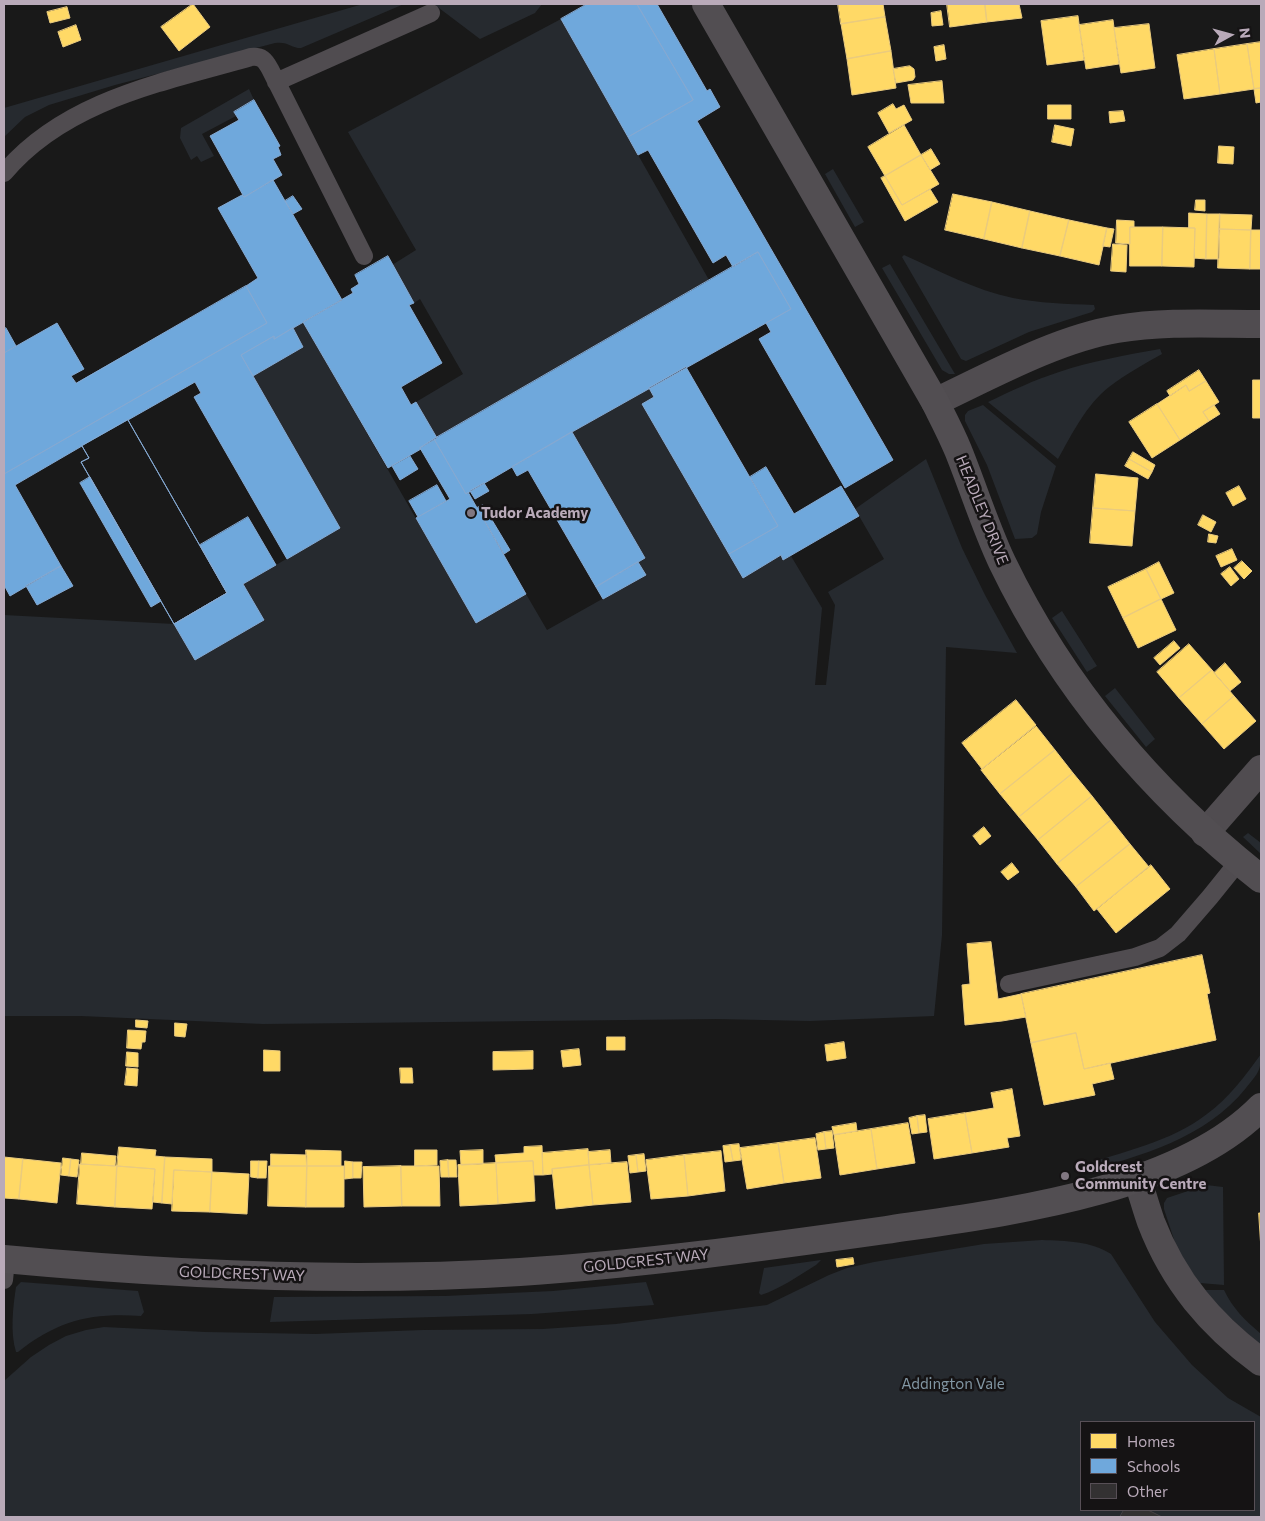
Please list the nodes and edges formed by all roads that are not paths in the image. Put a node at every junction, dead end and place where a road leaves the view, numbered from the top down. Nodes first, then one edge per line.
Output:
1 (706, 4) edge
2 (431, 13) dead end
3 (276, 82) junction
4 (4, 173) edge
5 (364, 256) dead end
6 (1261, 324) edge
7 (935, 402) junction
8 (1261, 769) edge
9 (1206, 833) junction
10 (1239, 861) junction
11 (1261, 879) edge
12 (1009, 984) dead end
13 (1261, 1107) edge
14 (1137, 1178) junction
15 (5, 1266) edge
16 (1261, 1362) edge

1 - 7 street, HEADLEY DRIVE
2 - 3 lane
3 - 4 lane
3 - 5 lane
6 - 7 street
7 - 9 street, HEADLEY DRIVE
8 - 9 street
9 - 10 street, HEADLEY DRIVE
10 - 11 street, HEADLEY DRIVE
10 - 12 lane
13 - 14 street, GOLDCREST WAY
14 - 15 street, GOLDCREST WAY
14 - 16 street

